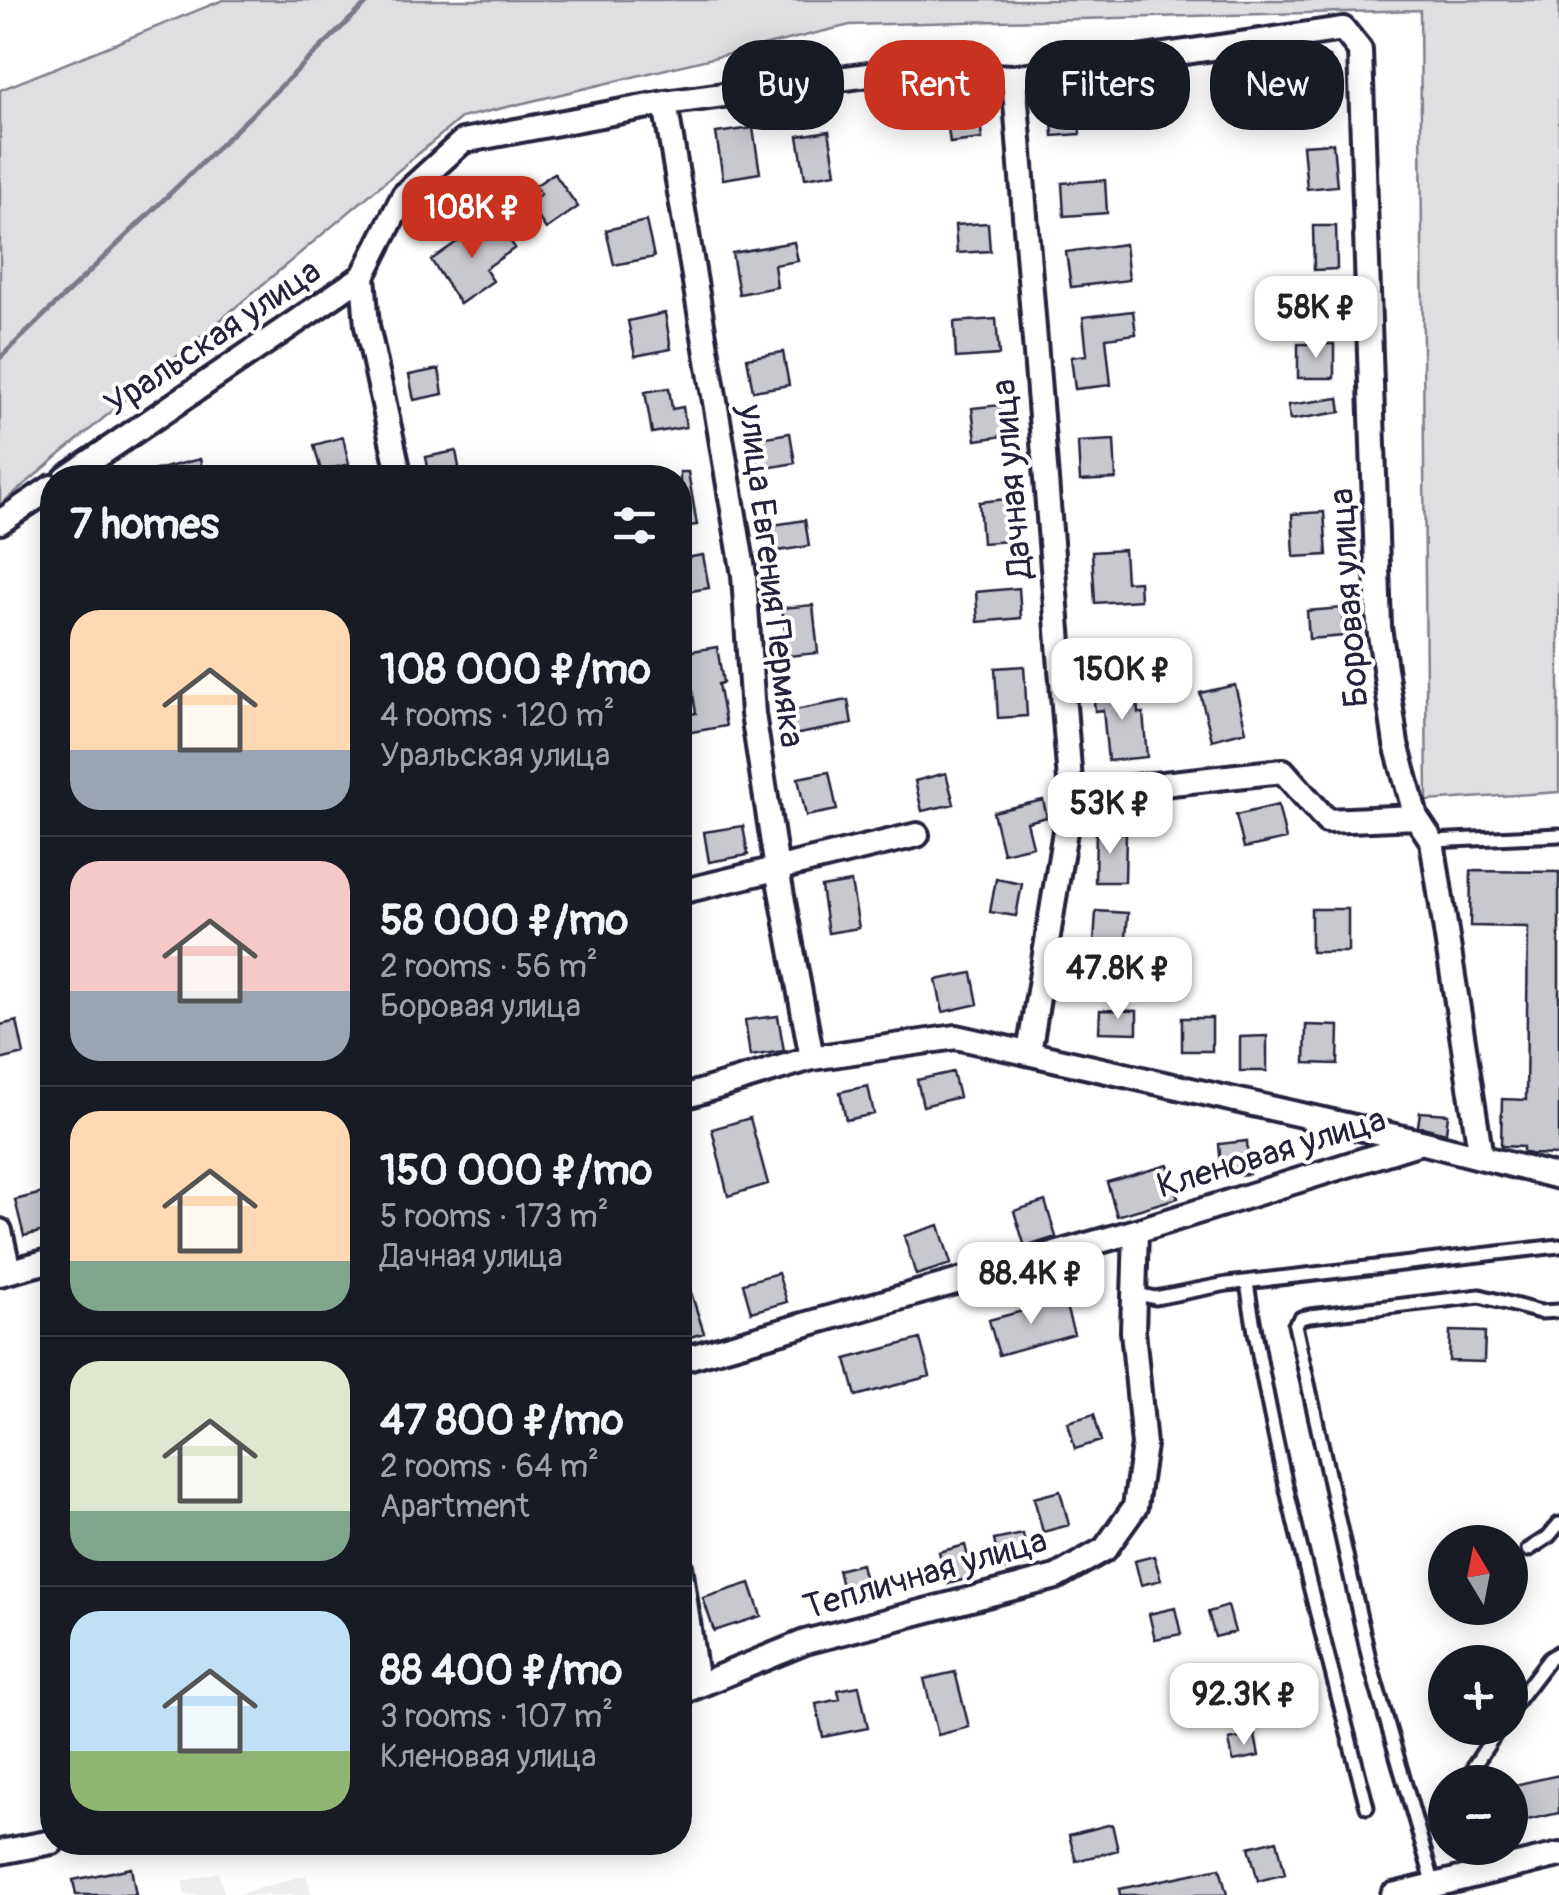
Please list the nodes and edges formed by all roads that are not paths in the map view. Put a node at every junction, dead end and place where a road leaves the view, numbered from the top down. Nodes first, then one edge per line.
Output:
1 (1343, 28) joint
2 (1014, 77) junction
3 (666, 102) junction
4 (363, 276) junction
5 (103, 453) junction
6 (85, 465) edge
7 (105, 465) edge
8 (397, 465) edge
9 (40, 495) edge
10 (0, 522) edge
11 (1071, 794) junction
12 (1416, 818) junction
13 (917, 835) dead end
14 (1559, 836) edge
15 (1432, 840) junction
16 (777, 868) junction
17 (692, 889) edge
18 (1028, 1053) junction
19 (812, 1058) junction
20 (692, 1094) edge
21 (1421, 1142) junction
22 (1481, 1157) junction
23 (1559, 1177) edge
24 (0, 1230) edge
25 (1136, 1231) junction
26 (1559, 1246) edge
27 (40, 1263) edge
28 (5, 1272) edge
29 (1247, 1284) junction
30 (1134, 1293) junction
31 (1559, 1311) edge
32 (692, 1357) edge
33 (1559, 1524) edge
34 (1528, 1550) dead end
35 (1559, 1652) edge
36 (1528, 1686) edge
37 (692, 1687) edge
38 (1367, 1806) dead end
39 (40, 1844) edge
40 (0, 1852) edge
41 (1559, 1855) edge
42 (1479, 1865) edge
43 (1480, 1874) junction
44 (1434, 1885) junction
45 (1392, 1895) edge

1 - 2 street, Уральская улица
1 - 12 street, Боровая улица
2 - 3 street, Уральская улица
2 - 11 street, Дачная улица
3 - 4 street, Уральская улица
3 - 16 street, улица Евгения Пермяка
4 - 5 street, Уральская улица
4 - 8 street
5 - 6 street, Уральская улица
5 - 7 street
9 - 10 street
11 - 12 street
11 - 18 street, Дачная улица
12 - 15 street, Боровая улица
13 - 16 street
14 - 15 lane
15 - 22 street, Боровая улица
16 - 17 street
16 - 19 street, улица Евгения Пермяка
18 - 19 street
18 - 21 street
19 - 20 street
21 - 22 street
21 - 25 street, Кленовая улица
22 - 23 street
24 - 28 street
25 - 30 street, Тепличная улица
25 - 32 street, Кленовая улица
26 - 29 lane
27 - 28 street
29 - 30 lane
29 - 38 lane
30 - 37 street, Тепличная улица
31 - 44 lane
33 - 34 lane
35 - 36 lane
39 - 40 street
41 - 43 street
42 - 43 lane
43 - 44 street
44 - 45 street

